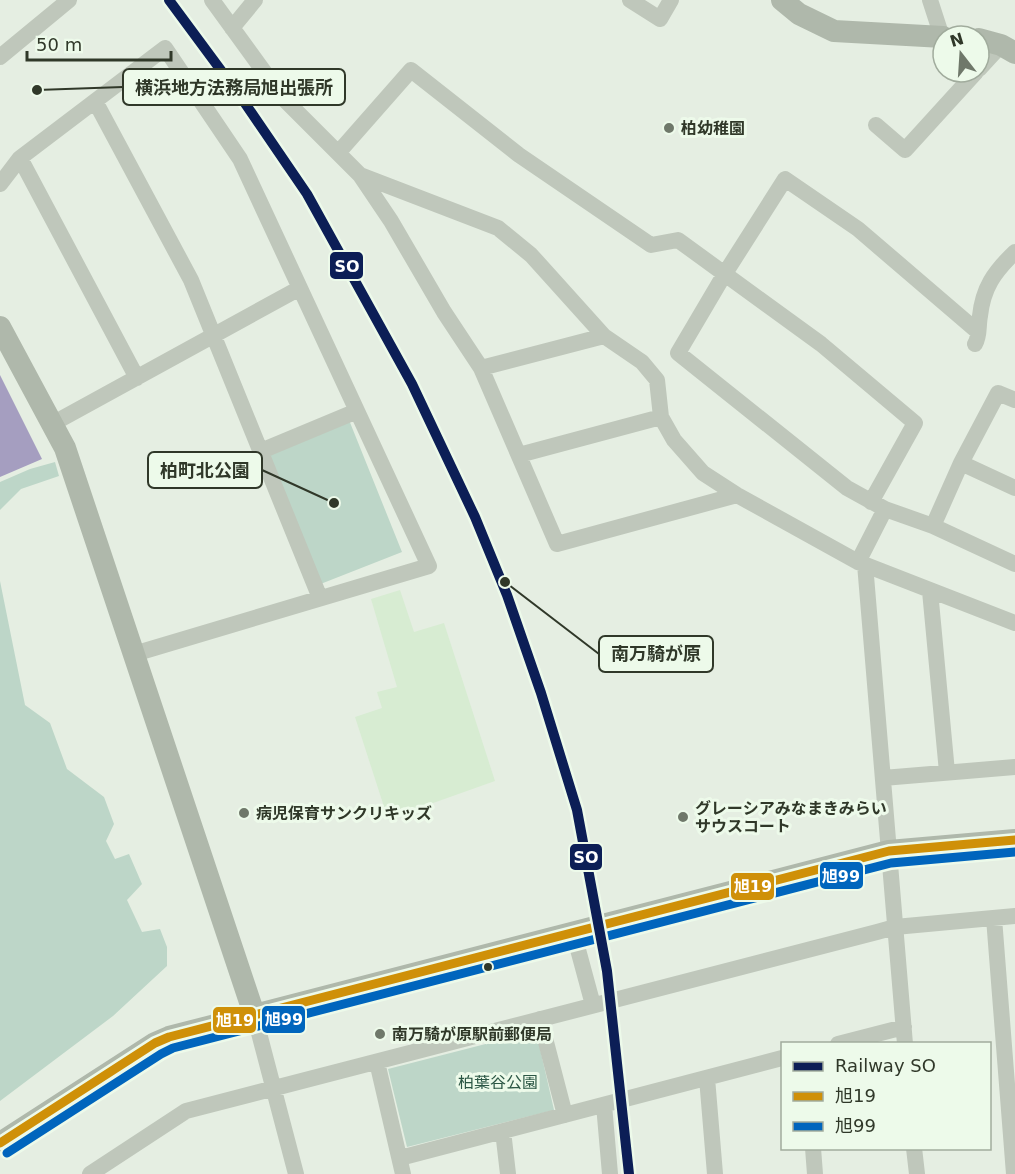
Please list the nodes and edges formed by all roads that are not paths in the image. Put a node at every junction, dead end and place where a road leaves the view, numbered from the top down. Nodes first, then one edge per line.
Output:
1 (69, 0) edge
2 (212, 0) edge
3 (255, 0) edge
4 (630, 0) edge
5 (672, 0) edge
6 (782, 0) edge
7 (930, 0) edge
8 (938, 24) edge
9 (232, 28) junction
10 (931, 36) edge
11 (0, 57) edge
12 (965, 84) edge
13 (95, 101) junction
14 (876, 125) dead end
15 (338, 153) junction
16 (20, 158) junction
17 (360, 175) junction
18 (0, 184) edge
19 (1015, 252) edge
20 (724, 275) junction
21 (300, 288) junction
22 (0, 327) edge
23 (213, 336) junction
24 (604, 336) junction
25 (481, 368) junction
26 (137, 378) junction
27 (1015, 400) edge
28 (357, 411) junction
29 (661, 417) junction
30 (52, 424) junction
31 (261, 451) junction
32 (519, 455) junction
33 (961, 463) junction
34 (1015, 488) edge
35 (736, 495) junction
36 (878, 506) junction
37 (933, 526) junction
38 (861, 563) junction
39 (1015, 564) edge
40 (930, 591) junction
41 (320, 598) junction
42 (1015, 624) edge
43 (134, 654) junction
44 (1015, 766) edge
45 (946, 772) junction
46 (883, 778) junction
47 (1015, 840) edge
48 (889, 850) junction
49 (1015, 916) edge
50 (994, 918) junction
51 (895, 927) junction
52 (573, 931) junction
53 (593, 1005) junction
54 (254, 1014) junction
55 (540, 1019) junction
56 (904, 1035) edge
57 (853, 1042) edge
58 (781, 1059) edge
59 (377, 1062) junction
60 (707, 1078) junction
61 (274, 1088) junction
62 (604, 1105) junction
63 (565, 1115) junction
64 (503, 1131) junction
65 (0, 1143) edge
66 (813, 1150) edge
67 (914, 1150) edge
68 (401, 1166) edge
69 (90, 1174) edge
70 (296, 1174) edge
71 (507, 1174) edge
72 (610, 1174) edge
73 (715, 1174) edge
74 (815, 1174) edge
75 (917, 1174) edge
76 (1014, 1174) edge

1 - 11 street
2 - 9 street
3 - 9 street
4 - 5 street
6 - 10 street
7 - 8 street
9 - 15 street
12 - 14 street
13 - 16 street
13 - 21 street
13 - 23 street
15 - 17 street
15 - 20 street
16 - 18 street
16 - 26 street
17 - 24 street
17 - 25 street
19 - 20 street
20 - 36 street
20 - 36 street
21 - 23 street
21 - 28 street
22 - 30 street
23 - 26 street
23 - 31 street
24 - 25 street
24 - 29 street
25 - 32 street
26 - 30 street
27 - 33 street
28 - 31 street
28 - 41 street
29 - 32 street
29 - 35 street
30 - 43 street
31 - 41 street
32 - 35 street
33 - 34 street
33 - 37 street
35 - 38 street
36 - 37 street
36 - 38 street
37 - 39 street
38 - 40 street
38 - 46 street
40 - 42 street
40 - 45 street
41 - 43 street
43 - 54 street
44 - 45 street
45 - 46 street
46 - 48 street
47 - 48 street
48 - 51 street
48 - 52 street
49 - 50 street
50 - 51 street
50 - 76 street
51 - 53 street
51 - 56 street
52 - 53 street
52 - 54 street
53 - 55 street
54 - 61 street
54 - 65 street
55 - 59 street
55 - 63 street
56 - 57 street
58 - 60 street
59 - 61 street
59 - 68 street
60 - 62 street
60 - 73 street
61 - 69 street
61 - 70 street
62 - 63 street
62 - 72 street
63 - 64 street
64 - 68 street
64 - 71 street
66 - 74 street
67 - 75 street

